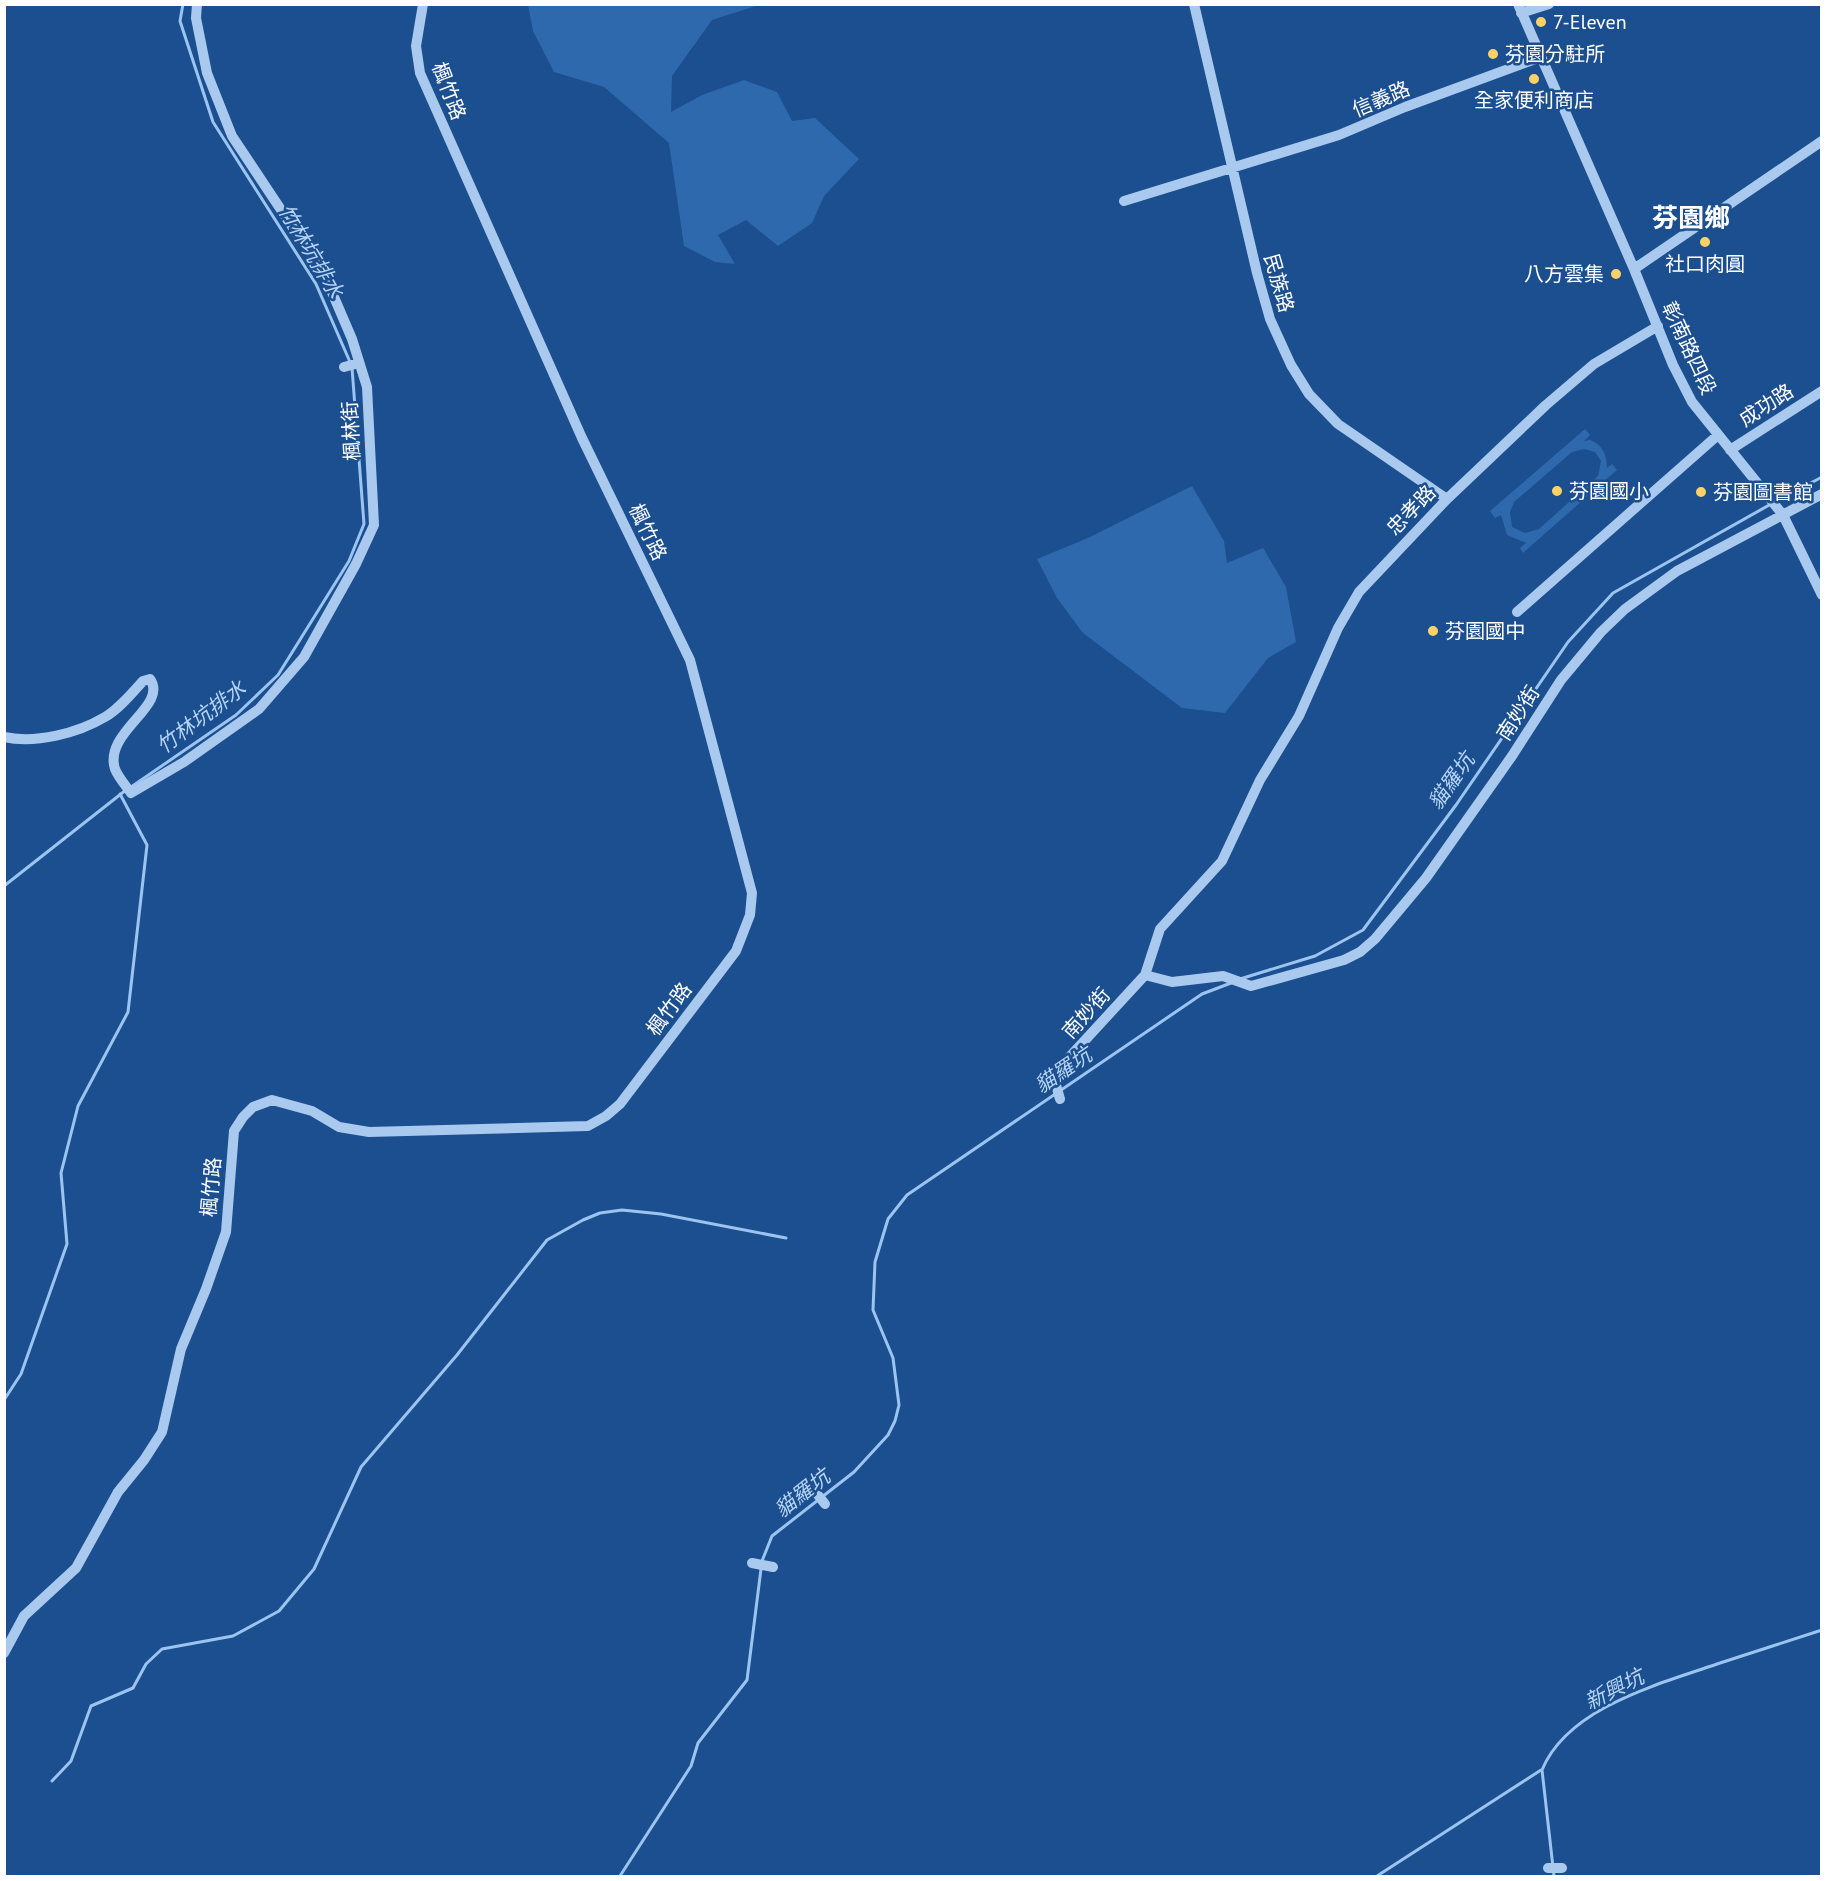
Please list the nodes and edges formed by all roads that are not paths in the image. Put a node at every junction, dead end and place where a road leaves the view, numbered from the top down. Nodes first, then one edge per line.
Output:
1 (197, 4) edge
2 (423, 4) edge
3 (1194, 4) edge
4 (1549, 4) edge
5 (1520, 9) edge
6 (1541, 57) junction
7 (1821, 141) edge
8 (1233, 169) junction
9 (1124, 201) dead end
10 (1634, 269) junction
11 (1658, 326) junction
12 (359, 363) junction
13 (344, 367) dead end
14 (1821, 391) edge
15 (1718, 435) junction
16 (1730, 450) junction
17 (1821, 494) edge
18 (1447, 499) junction
19 (1783, 515) junction
20 (1821, 595) edge
21 (1517, 612) dead end
22 (4, 737) edge
23 (1260, 780) joint
24 (1145, 975) junction
25 (1060, 1099) dead end
26 (814, 1490) dead end
27 (825, 1504) dead end
28 (752, 1563) dead end
29 (773, 1567) dead end
30 (4, 1653) edge
31 (1548, 1868) dead end
32 (1562, 1868) dead end

1 - 12 street, 楓林街
2 - 30 street, 楓竹路
3 - 8 street, 民族路
4 - 5 street
5 - 6 street, 彰南路四段
6 - 8 street, 信義路
6 - 10 street, 彰南路四段
7 - 10 street
8 - 9 street, 信義路
8 - 18 street, 民族路
10 - 11 street, 彰南路四段
11 - 15 street, 彰南路四段
11 - 18 street, 忠孝路
12 - 13 street
12 - 22 street, 楓林街
14 - 16 street, 成功路
15 - 16 street, 彰南路四段
15 - 21 street
16 - 19 street, 彰南路四段
17 - 19 street, 南妙街
18 - 23 street, 忠孝路
19 - 20 street, 彰南路四段
19 - 24 street, 南妙街
23 - 24 street, 南妙街
24 - 25 street, 南妙街
26 - 27 street
28 - 29 street
31 - 32 street

